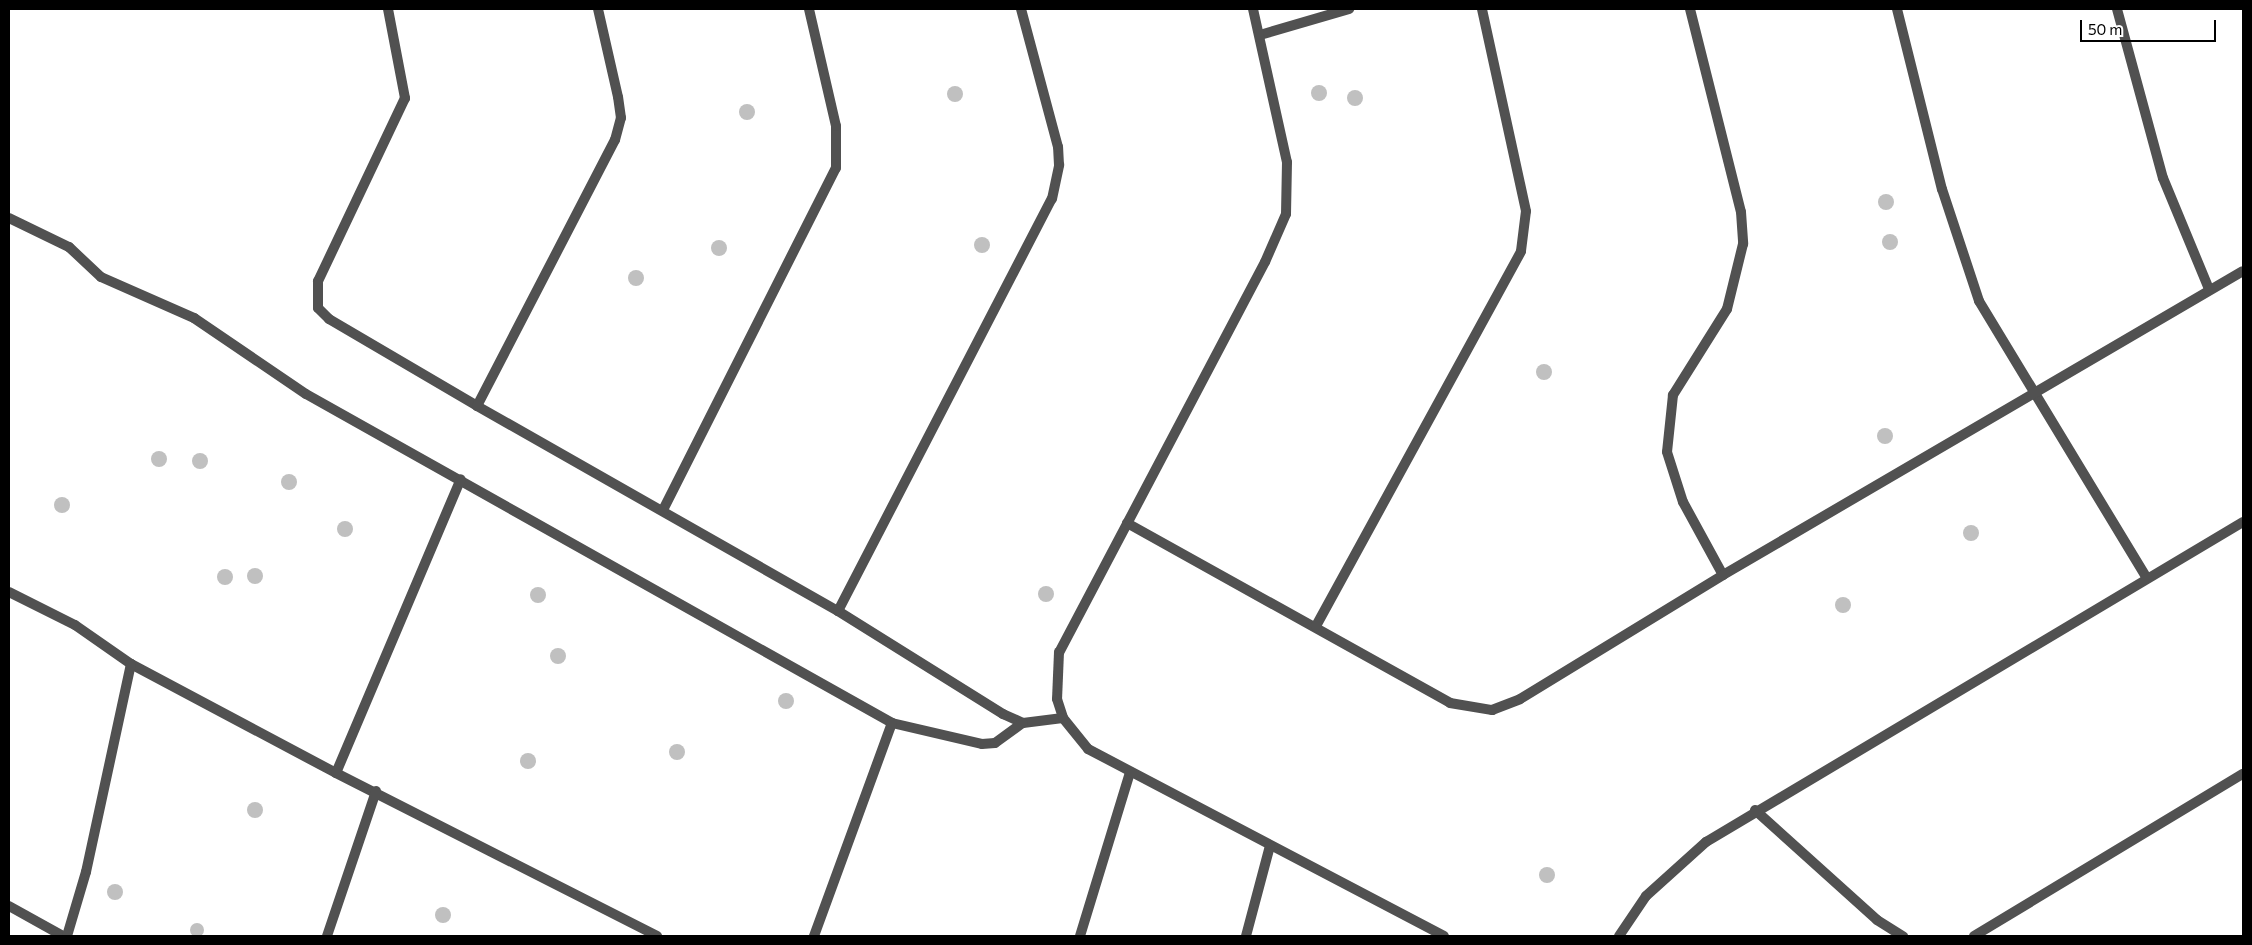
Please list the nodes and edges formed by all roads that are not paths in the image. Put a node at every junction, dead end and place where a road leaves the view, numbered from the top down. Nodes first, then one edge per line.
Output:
1 (388, 9) edge
2 (598, 9) edge
3 (809, 9) edge
4 (1021, 9) edge
5 (1253, 9) edge
6 (1349, 9) edge
7 (1482, 9) edge
8 (1690, 9) edge
9 (1898, 9) edge
10 (2117, 9) edge
11 (1260, 35) junction
12 (9, 218) edge
13 (2243, 271) edge
14 (2209, 289) junction
15 (2032, 394) junction
16 (477, 406) junction
17 (461, 479) junction
18 (663, 510) junction
19 (2243, 522) edge
20 (1127, 523) junction
21 (1723, 575) junction
22 (2147, 578) junction
23 (9, 592) edge
24 (838, 611) junction
25 (1316, 626) junction
26 (131, 664) junction
27 (1063, 718) junction
28 (892, 723) junction
29 (1023, 723) junction
30 (1130, 772) junction
31 (336, 774) junction
32 (2243, 774) edge
33 (376, 791) junction
34 (1755, 810) junction
35 (1270, 846) junction
36 (9, 906) edge
37 (63, 936) edge
38 (67, 936) edge
39 (327, 936) edge
40 (657, 936) edge
41 (814, 936) edge
42 (1080, 936) edge
43 (1246, 936) edge
44 (1444, 936) edge
45 (1618, 936) edge
46 (1903, 936) edge
47 (1974, 936) edge

1 - 16 street
2 - 16 street
3 - 18 street
4 - 24 street
5 - 11 street
6 - 11 street
7 - 25 street
8 - 21 street
9 - 15 street
10 - 14 street
11 - 20 street
12 - 17 street
13 - 14 street
14 - 15 street
15 - 21 street
15 - 22 street
16 - 18 street
17 - 28 street
17 - 31 street
18 - 24 street
19 - 22 street
20 - 25 street
20 - 27 street
21 - 25 street
22 - 34 street
23 - 26 street
24 - 29 street
26 - 31 street
26 - 38 street
27 - 29 street
27 - 30 street
28 - 29 street
28 - 41 street
30 - 35 street
30 - 42 street
31 - 33 street
32 - 47 street
33 - 39 street
33 - 40 street
34 - 45 street
34 - 46 street
35 - 43 street
35 - 44 street
36 - 37 street

